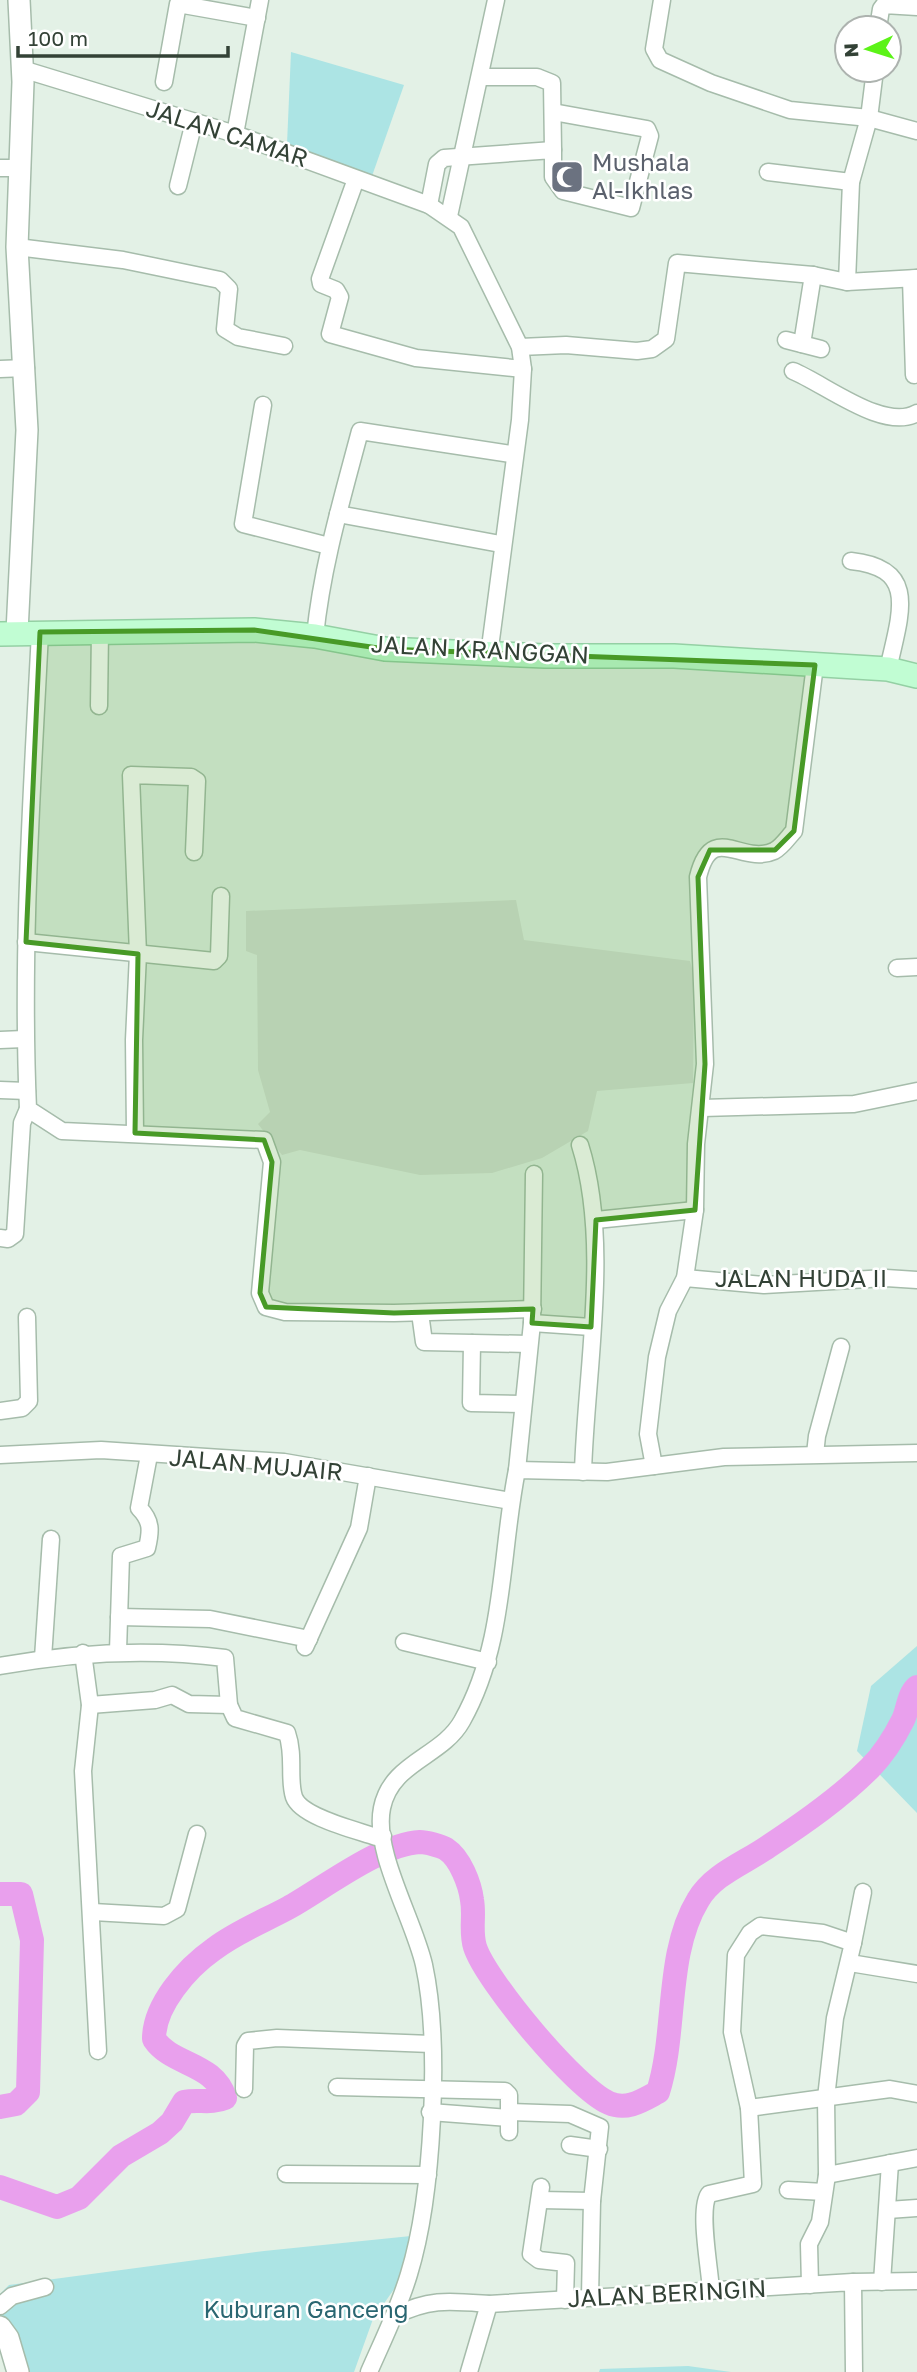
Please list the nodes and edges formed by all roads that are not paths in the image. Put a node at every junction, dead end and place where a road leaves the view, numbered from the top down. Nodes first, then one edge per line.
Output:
1 (19, 0) edge
2 (260, 0) edge
3 (496, 0) edge
4 (662, 0) edge
5 (917, 7) edge
6 (880, 14) edge
7 (257, 18) junction
8 (22, 69) junction
9 (481, 77) junction
10 (164, 82) dead end
11 (873, 84) edge
12 (553, 112) junction
13 (869, 118) junction
14 (194, 122) junction
15 (917, 131) edge
16 (235, 134) junction
17 (553, 150) junction
18 (465, 156) junction
19 (0, 168) edge
20 (22, 168) junction
21 (768, 173) dead end
22 (356, 179) junction
23 (851, 182) junction
24 (178, 186) dead end
25 (429, 205) junction
26 (449, 216) junction
27 (17, 247) junction
28 (813, 275) junction
29 (917, 278) edge
30 (847, 282) junction
31 (786, 340) dead end
32 (802, 344) junction
33 (284, 346) dead end
34 (520, 347) junction
35 (821, 349) dead end
36 (26, 368) junction
37 (0, 369) edge
38 (523, 369) junction
39 (793, 371) dead end
40 (914, 375) dead end
41 (263, 405) dead end
42 (917, 413) edge
43 (511, 454) dead end
44 (338, 514) junction
45 (495, 543) dead end
46 (329, 546) junction
47 (851, 561) dead end
48 (100, 630) junction
49 (19, 633) edge
50 (315, 636) junction
51 (489, 655) junction
52 (815, 665) junction
53 (888, 669) junction
54 (917, 676) edge
55 (99, 706) dead end
56 (194, 852) dead end
57 (221, 896) dead end
58 (26, 942) junction
59 (138, 954) junction
60 (917, 967) edge
61 (897, 968) dead end
62 (24, 1039) junction
63 (0, 1040) edge
64 (0, 1090) edge
65 (27, 1091) junction
66 (917, 1091) edge
67 (702, 1108) junction
68 (28, 1109) junction
69 (135, 1133) junction
70 (580, 1145) dead end
71 (534, 1174) dead end
72 (695, 1210) junction
73 (596, 1220) junction
74 (0, 1238) edge
75 (685, 1278) junction
76 (917, 1280) edge
77 (420, 1313) junction
78 (532, 1316) junction
79 (27, 1317) dead end
80 (591, 1327) junction
81 (472, 1343) junction
82 (529, 1343) junction
83 (841, 1347) dead end
84 (523, 1404) junction
85 (0, 1411) edge
86 (815, 1454) junction
87 (0, 1455) edge
88 (149, 1455) junction
89 (917, 1458) edge
90 (654, 1466) junction
91 (517, 1470) junction
92 (583, 1472) junction
93 (368, 1476) junction
94 (511, 1501) junction
95 (51, 1539) dead end
96 (119, 1617) junction
97 (404, 1642) dead end
98 (118, 1651) junction
99 (83, 1653) junction
100 (43, 1658) junction
101 (488, 1662) junction
102 (0, 1666) edge
103 (90, 1705) junction
104 (229, 1705) junction
105 (197, 1834) dead end
106 (383, 1839) junction
107 (863, 1892) dead end
108 (93, 1912) junction
109 (853, 1943) junction
110 (849, 1963) junction
111 (917, 1974) edge
112 (431, 2044) junction
113 (98, 2051) dead end
114 (337, 2087) dead end
115 (244, 2089) dead end
116 (431, 2091) junction
117 (917, 2094) edge
118 (826, 2098) junction
119 (749, 2108) junction
120 (430, 2112) junction
121 (509, 2121) junction
122 (570, 2145) dead end
123 (599, 2149) junction
124 (903, 2160) edge
125 (286, 2174) dead end
126 (428, 2175) junction
127 (827, 2175) junction
128 (788, 2190) dead end
129 (824, 2192) junction
130 (592, 2201) junction
131 (917, 2208) edge
132 (888, 2210) junction
133 (853, 2281) junction
134 (917, 2281) edge
135 (882, 2282) junction
136 (810, 2286) junction
137 (45, 2287) dead end
138 (711, 2291) junction
139 (590, 2297) junction
140 (565, 2300) junction
141 (489, 2304) junction
142 (0, 2306) edge
143 (394, 2316) junction
144 (0, 2327) edge
145 (18, 2372) edge
146 (369, 2372) edge
147 (469, 2372) edge
148 (854, 2372) edge

1 - 8 street
2 - 7 street
3 - 9 street
4 - 13 street
5 - 6 street
7 - 10 street
7 - 16 street
8 - 14 street, JALAN CAMAR
8 - 20 street
9 - 12 street
9 - 18 street
11 - 13 street
12 - 17 street
12 - 17 street
13 - 15 street
13 - 23 street
14 - 16 street, JALAN CAMAR
14 - 24 street
16 - 22 street, JALAN CAMAR
17 - 18 street
18 - 25 street
18 - 26 street
19 - 20 street
20 - 27 street
21 - 23 street
22 - 25 street, JALAN CAMAR
22 - 38 street
23 - 30 street
25 - 26 street, JALAN CAMAR
26 - 34 street, JALAN CAMAR
27 - 33 street
27 - 36 street
28 - 30 street
28 - 32 street
28 - 34 street
29 - 30 street
29 - 40 street
31 - 32 street
32 - 35 street
34 - 38 street, JALAN CAMAR
36 - 37 street
36 - 49 street
38 - 51 street, JALAN CAMAR
39 - 42 street
41 - 46 street
43 - 44 street
44 - 45 street
44 - 46 street
46 - 50 street
47 - 53 street
48 - 49 main road, JALAN KRANGGAN
48 - 50 main road, JALAN KRANGGAN
48 - 55 street
49 - 58 street
50 - 51 main road, JALAN KRANGGAN
51 - 52 main road, JALAN KRANGGAN
52 - 53 main road, JALAN KRANGGAN
52 - 67 street
53 - 54 main road, JALAN KRANGGAN
56 - 59 street
57 - 59 street
58 - 59 street
58 - 62 street
59 - 69 street
60 - 61 street
62 - 63 street
62 - 65 street
64 - 65 street
65 - 68 street
66 - 67 street
67 - 72 street
68 - 69 street
68 - 74 street
69 - 77 street
70 - 73 street
71 - 78 street
72 - 73 street
72 - 75 street
73 - 80 street
75 - 76 street, JALAN HUDA II
75 - 90 street
77 - 78 street
77 - 81 street
78 - 80 street
78 - 82 street
79 - 85 street
80 - 92 street
81 - 82 street
81 - 84 street
82 - 84 street
83 - 86 street
84 - 91 street
86 - 89 street
86 - 90 street
87 - 88 street, JALAN MUJAIR
88 - 93 street, JALAN MUJAIR
88 - 96 street
90 - 92 street
91 - 92 street
91 - 94 street
93 - 94 street, JALAN MUJAIR
93 - 96 street
94 - 101 street
95 - 100 street
96 - 98 street
97 - 101 street
98 - 99 street
98 - 104 street
99 - 100 street
99 - 103 street
100 - 102 street
101 - 106 street
103 - 104 street
103 - 108 street
104 - 106 street
105 - 108 street
106 - 112 street
107 - 109 street
108 - 113 street
109 - 110 street
109 - 119 street
110 - 111 street
110 - 118 street
112 - 115 street
112 - 116 street
114 - 116 street
116 - 120 street
116 - 121 street
117 - 118 street
118 - 119 street
118 - 127 street
119 - 138 street
120 - 121 street
120 - 126 street
121 - 123 street
122 - 123 street
123 - 130 street
124 - 127 street
124 - 132 street
125 - 126 street
126 - 143 street
127 - 129 street
128 - 129 street
129 - 136 street
130 - 139 street
130 - 140 street
131 - 132 street
132 - 135 street
133 - 135 street, JALAN BERINGIN
133 - 136 street, JALAN BERINGIN
133 - 148 street
134 - 135 street, JALAN BERINGIN
136 - 138 street, JALAN BERINGIN
137 - 142 street
138 - 139 street, JALAN BERINGIN
139 - 140 street, JALAN BERINGIN
140 - 141 street, JALAN BERINGIN
141 - 143 street, JALAN BERINGIN
141 - 147 street
143 - 146 street
144 - 145 street

